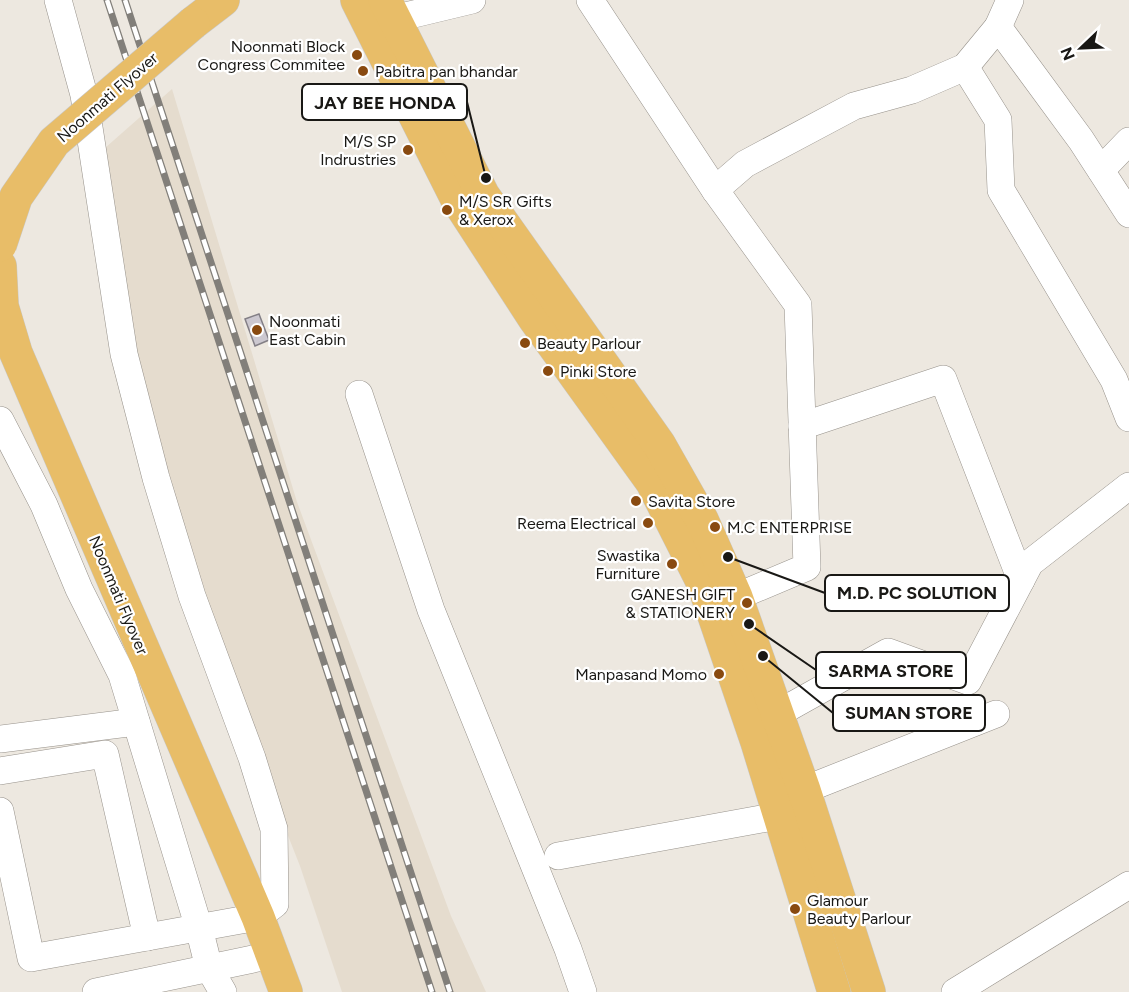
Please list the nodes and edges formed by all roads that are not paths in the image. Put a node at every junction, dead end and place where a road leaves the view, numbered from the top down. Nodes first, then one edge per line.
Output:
1 (58, 0) edge
2 (223, 0) edge
3 (330, 0) edge
4 (472, 0) edge
5 (590, 0) edge
6 (1010, 0) edge
7 (375, 9) edge
8 (998, 27) junction
9 (965, 68) junction
10 (1129, 141) edge
11 (1101, 170) junction
12 (715, 190) junction
13 (1129, 214) edge
14 (0, 245) edge
15 (0, 266) edge
16 (359, 394) dead end
17 (1129, 418) edge
18 (0, 420) edge
19 (802, 426) junction
20 (1129, 486) edge
21 (1021, 580) junction
22 (736, 597) junction
23 (777, 714) junction
24 (996, 714) dead end
25 (136, 722) junction
26 (0, 740) edge
27 (0, 771) edge
28 (804, 790) junction
29 (0, 811) edge
30 (778, 816) junction
31 (558, 856) dead end
32 (1129, 885) edge
33 (258, 917) junction
34 (199, 928) junction
35 (147, 937) junction
36 (272, 955) junction
37 (209, 968) junction
38 (96, 992) edge
39 (223, 992) edge
40 (286, 992) edge
41 (583, 992) edge
42 (834, 992) edge
43 (869, 992) edge
44 (955, 992) edge

1 - 33 street
2 - 14 main road, Noonmati Flyover, bridge
3 - 7 main road
4 - 7 street
5 - 12 street
6 - 8 street
7 - 22 main road
7 - 30 main road
8 - 9 street
8 - 11 street
9 - 12 street
9 - 17 street
10 - 11 street
11 - 13 street
12 - 19 street
15 - 33 main road, Noonmati Flyover
16 - 41 street
18 - 25 street
19 - 21 street
19 - 22 street
20 - 21 street
21 - 23 street
22 - 23 main road
23 - 28 main road
24 - 28 street
25 - 26 street
25 - 34 street
27 - 35 street
28 - 43 main road
29 - 35 street
30 - 31 street
30 - 42 main road
32 - 44 street
33 - 34 street
33 - 36 main road, Noonmati Flyover
34 - 35 street
34 - 37 street
36 - 37 street
36 - 40 main road, Noonmati Flyover
37 - 38 street
37 - 39 street

